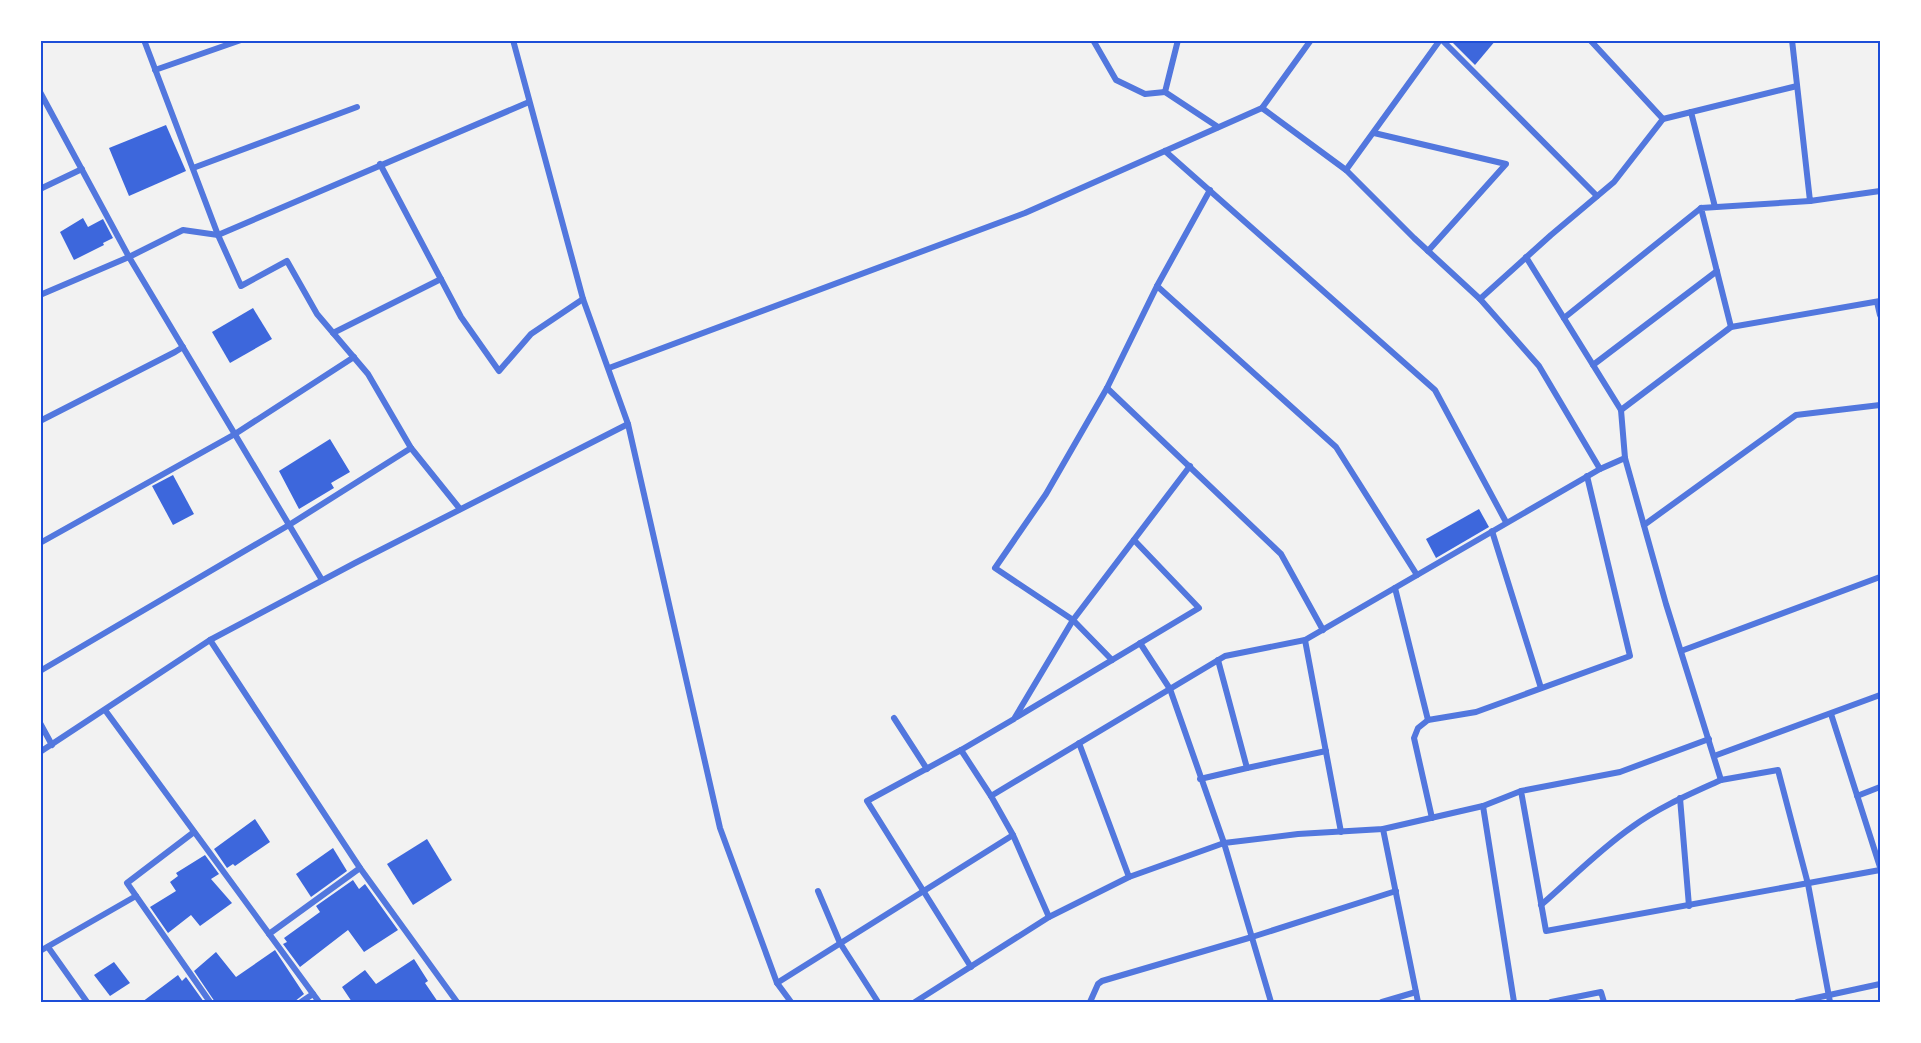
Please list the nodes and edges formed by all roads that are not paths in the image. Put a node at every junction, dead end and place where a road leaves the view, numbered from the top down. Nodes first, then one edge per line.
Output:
1 (144, 40) edge
2 (241, 40) edge
3 (513, 40) edge
4 (1093, 40) edge
5 (1311, 40) edge
6 (1441, 40) edge
7 (1590, 40) edge
8 (1792, 40) edge
9 (1177, 41) edge
10 (155, 69) junction
11 (1797, 86) junction
12 (40, 92) edge
13 (1165, 92) junction
14 (529, 102) junction
15 (357, 107) dead end
16 (1262, 108) junction
17 (1691, 112) junction
18 (1663, 119) junction
19 (1218, 127) junction
20 (1374, 133) junction
21 (1165, 151) junction
22 (380, 164) junction
23 (193, 168) junction
24 (82, 169) junction
25 (1347, 170) junction
26 (40, 189) edge
27 (1209, 190) junction
28 (1881, 191) edge
29 (1597, 196) junction
30 (1810, 201) junction
31 (1715, 207) junction
32 (1701, 208) junction
33 (218, 235) junction
34 (1428, 251) junction
35 (129, 256) junction
36 (1526, 257) junction
37 (1717, 271) junction
38 (441, 279) junction
39 (1157, 286) junction
40 (40, 295) edge
41 (583, 299) junction
42 (1480, 299) junction
43 (1879, 302) edge
44 (1881, 315) edge
45 (1564, 318) junction
46 (1731, 327) junction
47 (333, 333) junction
48 (183, 347) junction
49 (354, 357) junction
50 (1593, 365) junction
51 (609, 368) junction
52 (1107, 388) junction
53 (1881, 405) edge
54 (1621, 410) junction
55 (40, 421) edge
56 (628, 424) junction
57 (234, 434) junction
58 (411, 448) junction
59 (1625, 459) junction
60 (1190, 466) junction
61 (1600, 469) junction
62 (1587, 476) junction
63 (459, 509) junction
64 (1506, 522) junction
65 (289, 525) junction
66 (1644, 525) junction
67 (1492, 531) junction
68 (1134, 540) junction
69 (40, 543) edge
70 (1417, 575) junction
71 (1881, 577) edge
72 (322, 580) junction
73 (1395, 588) junction
74 (1073, 620) junction
75 (1323, 630) junction
76 (210, 640) junction
77 (1305, 640) junction
78 (1140, 643) junction
79 (1681, 651) junction
80 (1112, 660) junction
81 (1218, 660) junction
82 (40, 670) edge
83 (1541, 688) junction
84 (1170, 689) junction
85 (1881, 695) edge
86 (105, 710) junction
87 (1831, 714) junction
88 (894, 718) dead end
89 (1014, 718) junction
90 (1428, 720) junction
91 (40, 723) edge
92 (1709, 739) junction
93 (1079, 743) junction
94 (52, 745) junction
95 (961, 750) junction
96 (1326, 751) junction
97 (40, 752) edge
98 (1714, 756) junction
99 (1247, 768) junction
100 (927, 769) junction
101 (1200, 779) junction
102 (1721, 780) junction
103 (1881, 787) edge
104 (1521, 791) junction
105 (991, 796) junction
106 (1857, 796) junction
107 (1680, 798) junction
108 (1483, 806) junction
109 (1432, 818) junction
110 (1383, 829) junction
111 (194, 832) junction
112 (1341, 832) junction
113 (1013, 835) junction
114 (1224, 843) junction
115 (360, 868) junction
116 (1881, 869) edge
117 (1129, 877) junction
118 (1808, 885) junction
119 (818, 891) dead end
120 (924, 891) junction
121 (1395, 891) junction
122 (136, 896) junction
123 (1541, 906) junction
124 (1689, 906) junction
125 (1049, 916) junction
126 (269, 934) junction
127 (1252, 937) junction
128 (840, 943) junction
129 (48, 947) junction
130 (40, 951) edge
131 (970, 967) junction
132 (777, 982) junction
133 (1881, 984) edge
134 (1416, 992) junction
135 (313, 994) junction
136 (1829, 999) edge
137 (87, 1002) edge
138 (210, 1002) edge
139 (301, 1002) edge
140 (320, 1002) edge
141 (457, 1002) edge
142 (791, 1002) edge
143 (878, 1002) edge
144 (915, 1002) edge
145 (1091, 1002) edge
146 (1271, 1002) edge
147 (1382, 1002) edge
148 (1418, 1002) edge
149 (1514, 1002) edge
150 (1551, 1002) edge
151 (1604, 1002) edge
152 (1797, 1002) edge

1 - 10 street
2 - 10 street
3 - 14 street
4 - 13 street
5 - 16 street
6 - 20 street
6 - 29 street
7 - 18 street
8 - 11 street
9 - 13 street
10 - 23 street
11 - 17 street
11 - 30 street
12 - 24 street
13 - 19 street
14 - 22 street
14 - 41 street
15 - 23 street
16 - 19 street
16 - 25 street
17 - 18 street
17 - 31 street
18 - 29 street
19 - 21 street
20 - 25 street
20 - 34 street
21 - 27 street
21 - 51 street
22 - 33 street
22 - 38 street
23 - 33 street
24 - 26 street
24 - 35 street
25 - 34 street
27 - 39 street
27 - 64 street
28 - 30 street
29 - 36 street
30 - 31 street
31 - 32 street
32 - 37 street
32 - 45 street
33 - 35 street
33 - 47 street
34 - 42 street
35 - 40 street
35 - 48 street
36 - 42 street
36 - 45 street
37 - 46 street
37 - 50 street
38 - 41 street
38 - 47 street
39 - 52 street
39 - 70 street
41 - 51 street
42 - 61 street
43 - 44 street
43 - 46 street
45 - 50 street
46 - 54 street
47 - 49 street
48 - 55 street
48 - 57 street
49 - 57 street
49 - 58 street
50 - 54 street
51 - 56 street
52 - 60 street
52 - 74 street
53 - 66 street
54 - 59 street
56 - 63 street
56 - 132 street
57 - 65 street
57 - 69 street
58 - 63 street
58 - 65 street
59 - 61 street
59 - 66 street
60 - 68 street
60 - 75 street
61 - 62 street
62 - 64 street
62 - 83 street
63 - 72 street
64 - 67 street
65 - 72 street
65 - 82 street
66 - 79 street
67 - 70 street
67 - 83 street
68 - 74 street
68 - 78 street
70 - 73 street
71 - 79 street
72 - 76 street
73 - 75 street
73 - 90 street
74 - 80 street
74 - 89 street
75 - 77 street
76 - 86 street
76 - 115 street
77 - 81 street
77 - 96 street
78 - 80 street
78 - 84 street
79 - 92 street
80 - 89 street
81 - 84 street
81 - 99 street
83 - 90 street
84 - 93 street
84 - 101 street
85 - 87 street
86 - 94 street
86 - 111 street
87 - 98 street
87 - 106 street
88 - 100 street
89 - 95 street
90 - 109 street
91 - 94 street
92 - 98 street
92 - 104 street
93 - 105 street
93 - 117 street
94 - 97 street
95 - 100 street
95 - 105 street
96 - 99 street
96 - 112 street
98 - 102 street
99 - 101 street
100 - 120 street
101 - 114 street
102 - 107 street
102 - 118 street
103 - 106 street
104 - 108 street
104 - 123 street
105 - 113 street
106 - 116 street
107 - 123 street
107 - 124 street
108 - 109 street
108 - 149 street
109 - 110 street
110 - 112 street
110 - 121 street
111 - 122 street
111 - 126 street
112 - 114 street
113 - 120 street
113 - 125 street
114 - 117 street
114 - 127 street
115 - 126 street
115 - 141 street
116 - 118 street
117 - 125 street
118 - 124 street
118 - 136 street
119 - 128 street
120 - 128 street
120 - 131 street
121 - 127 street
121 - 134 street
122 - 129 street
122 - 138 street
123 - 124 street
125 - 131 street
126 - 135 street
127 - 145 street
127 - 146 street
128 - 132 street
128 - 143 street
129 - 130 street
129 - 137 street
131 - 144 street
132 - 142 street
133 - 136 street
134 - 147 street
134 - 148 street
135 - 139 street
135 - 140 street
136 - 152 street
150 - 151 street

